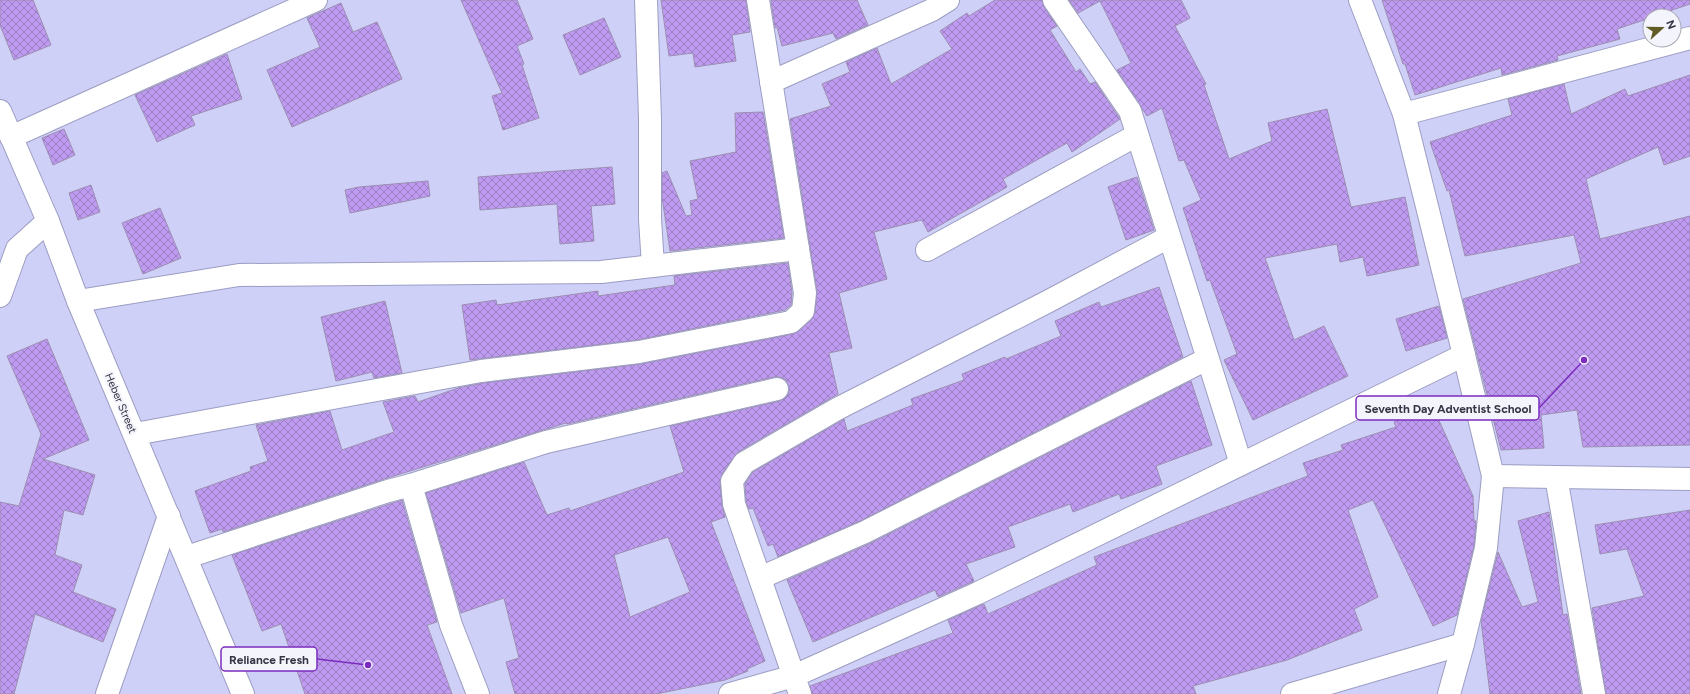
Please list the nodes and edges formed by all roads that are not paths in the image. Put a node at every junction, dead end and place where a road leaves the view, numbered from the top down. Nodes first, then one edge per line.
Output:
1 (316, 0) edge
2 (646, 0) edge
3 (758, 0) edge
4 (948, 0) edge
5 (1054, 0) edge
6 (1360, 0) edge
7 (1690, 38) edge
8 (771, 82) junction
9 (0, 111) edge
10 (1404, 114) junction
11 (1137, 136) junction
12 (11, 137) junction
13 (48, 221) junction
14 (1169, 237) junction
15 (798, 249) junction
16 (927, 250) dead end
17 (653, 266) junction
18 (0, 296) edge
19 (78, 301) junction
20 (1464, 355) junction
21 (1207, 359) junction
22 (777, 389) dead end
23 (135, 434) junction
24 (1241, 464) junction
25 (1493, 476) junction
26 (1556, 477) junction
27 (1690, 479) edge
28 (411, 485) junction
29 (169, 516) junction
30 (187, 558) junction
31 (760, 578) junction
32 (1463, 644) junction
33 (797, 685) edge
34 (107, 694) edge
35 (243, 694) edge
36 (478, 694) edge
37 (730, 694) edge
38 (1292, 694) edge
39 (1448, 694) edge
40 (1594, 694) edge

1 - 12 street
2 - 17 street
3 - 8 street
4 - 8 street
5 - 11 street
6 - 10 street
7 - 10 street
8 - 15 street
9 - 12 street, Heber Street
10 - 20 street
11 - 14 street
11 - 16 street
12 - 13 street, Heber Street
13 - 18 street
13 - 19 street, Heber Street
14 - 21 street
14 - 31 street
15 - 17 street
15 - 23 street
17 - 19 street
19 - 23 street, Heber Street
20 - 24 street
20 - 25 street
21 - 24 street
21 - 31 street
22 - 28 street
23 - 29 street, Heber Street
24 - 33 street
25 - 26 street
25 - 32 street
26 - 27 street
26 - 40 street
28 - 30 street
28 - 36 street
29 - 30 street, Heber Street
29 - 34 street
30 - 35 street, Heber Street
31 - 33 street
32 - 38 street
32 - 39 street
33 - 37 street

